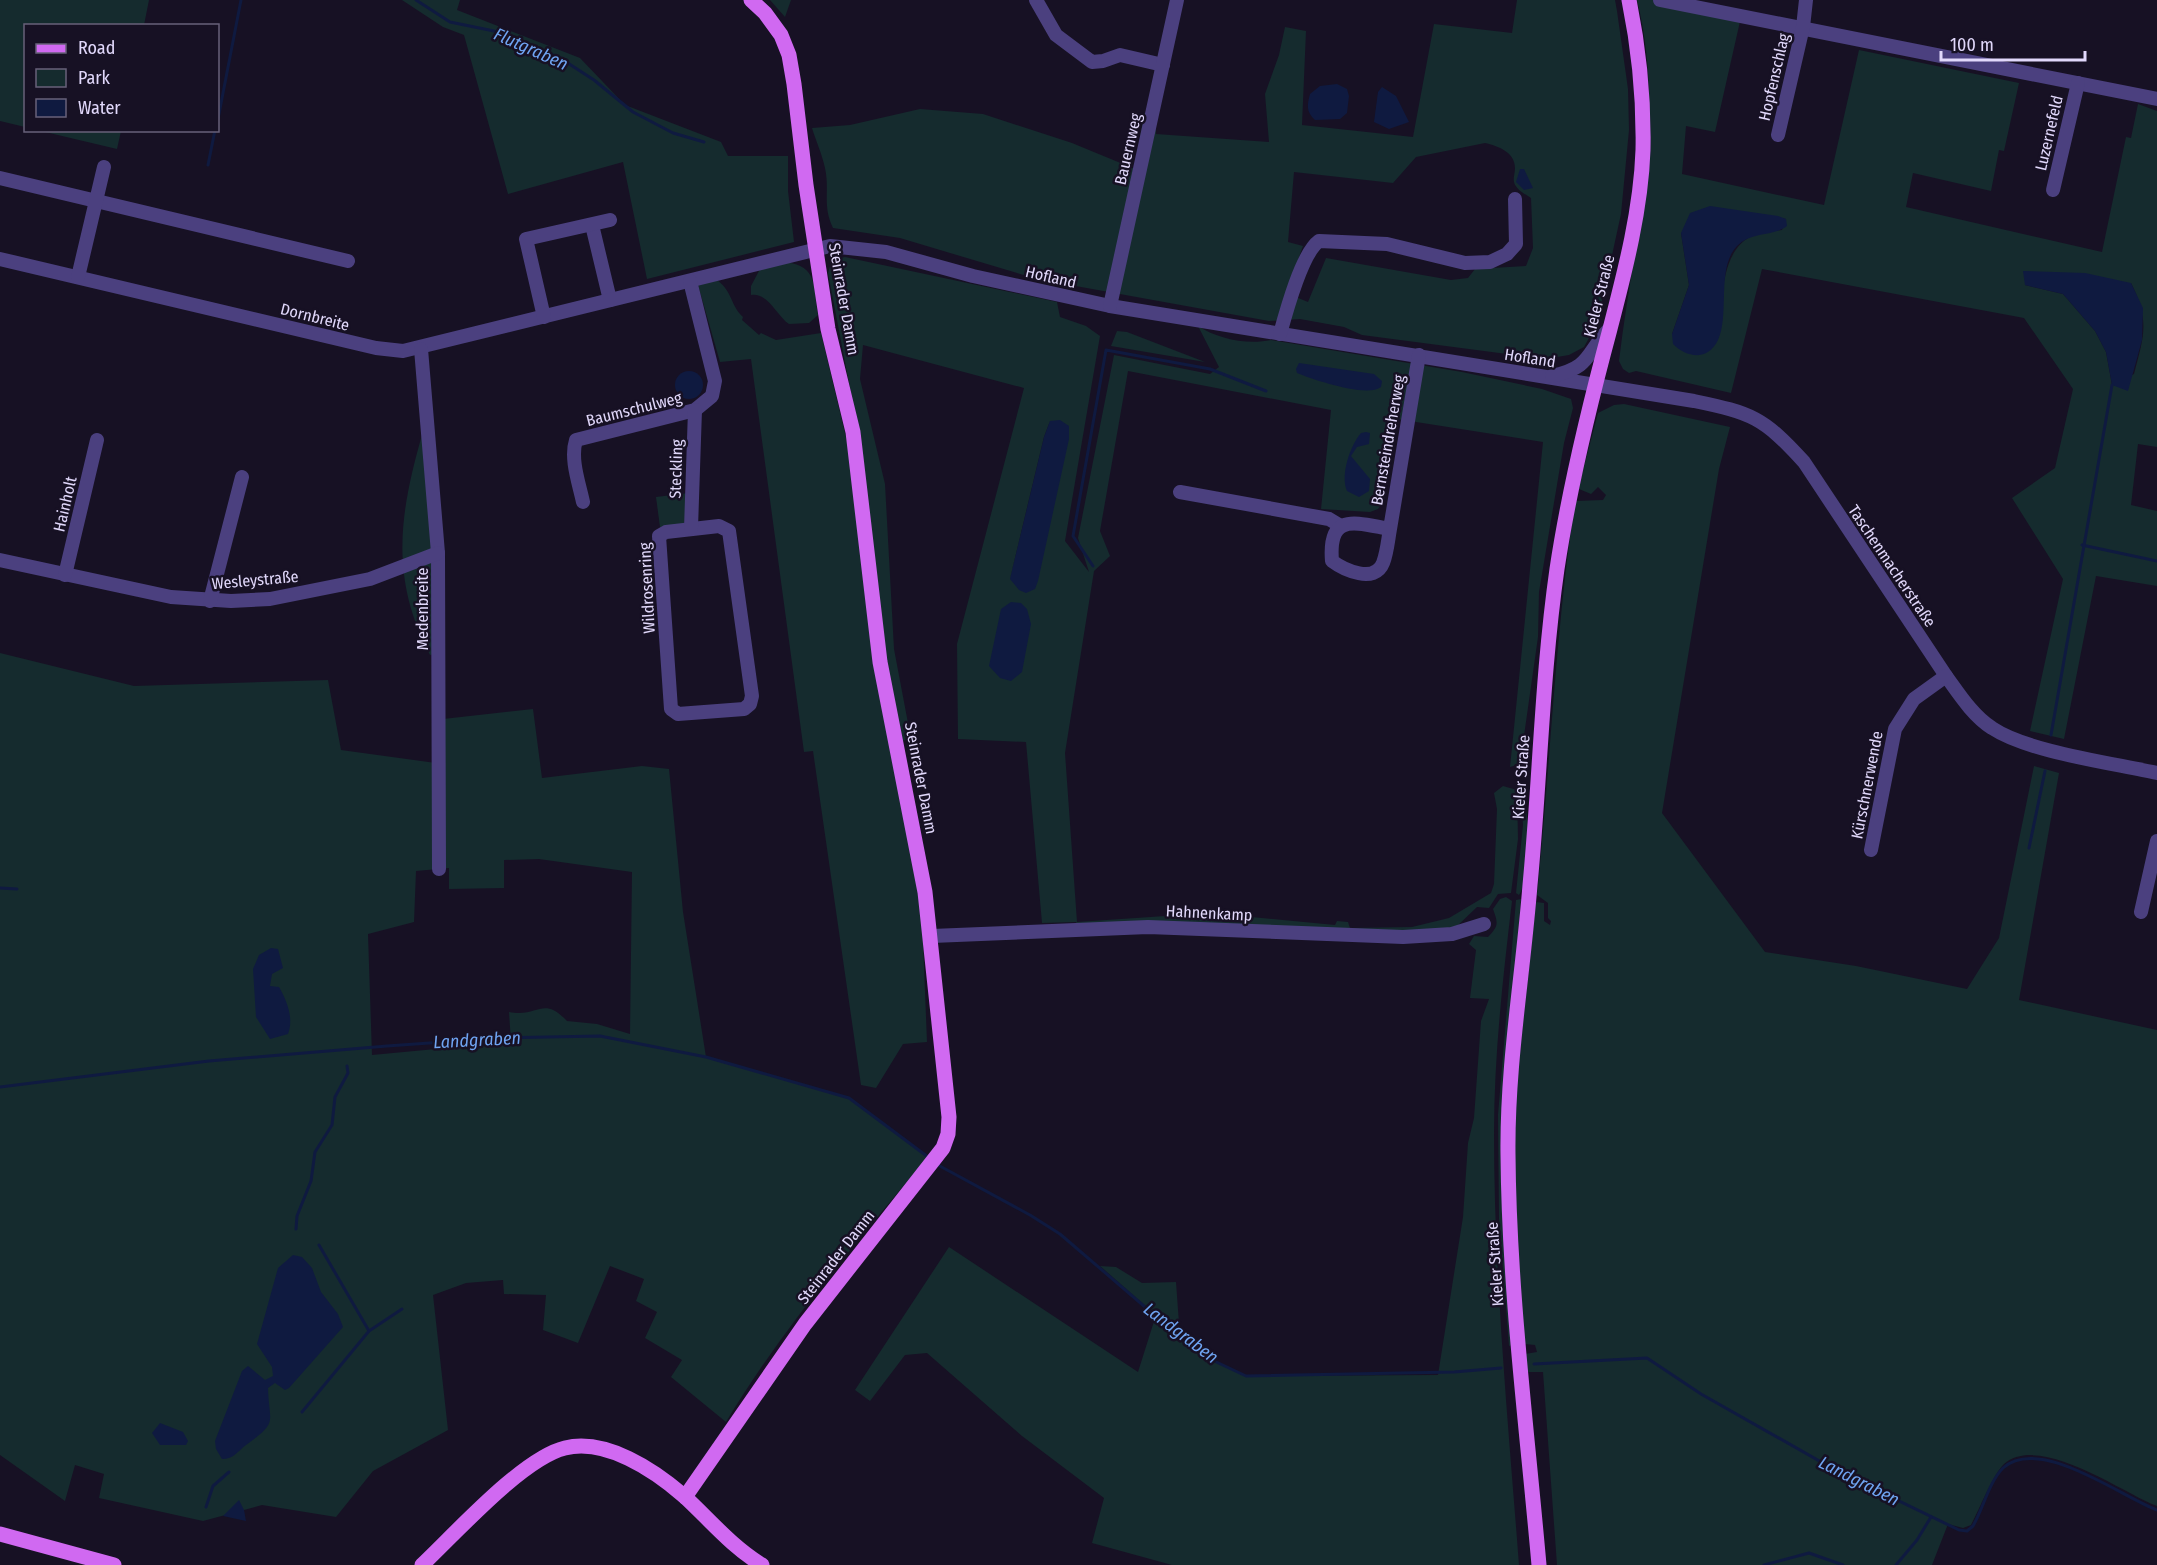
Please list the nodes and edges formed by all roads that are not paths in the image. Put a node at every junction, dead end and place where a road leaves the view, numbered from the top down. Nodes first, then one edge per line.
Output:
1 (751, 0) edge
2 (1036, 0) edge
3 (1177, 0) edge
4 (1629, 0) edge
5 (1660, 0) edge
6 (1806, 0) edge
7 (1803, 27) junction
8 (1163, 65) junction
9 (2078, 83) junction
10 (2157, 99) edge
11 (1778, 135) dead end
12 (104, 167) dead end
13 (0, 178) edge
14 (2053, 190) dead end
15 (1515, 199) dead end
16 (96, 201) junction
17 (610, 220) dead end
18 (592, 225) junction
19 (817, 248) junction
20 (0, 260) edge
21 (348, 261) dead end
22 (78, 278) junction
23 (690, 280) junction
24 (610, 300) junction
25 (1110, 306) junction
26 (544, 316) junction
27 (1610, 328) junction
28 (1280, 334) junction
29 (421, 349) junction
30 (1419, 355) junction
31 (1548, 377) junction
32 (1597, 385) junction
33 (695, 410) junction
34 (97, 440) dead end
35 (242, 477) dead end
36 (1180, 492) dead end
37 (583, 502) dead end
38 (1339, 525) junction
39 (691, 528) junction
40 (1390, 529) junction
41 (438, 553) junction
42 (0, 560) edge
43 (65, 575) junction
44 (210, 601) junction
45 (1946, 676) junction
46 (2157, 773) edge
47 (2157, 842) edge
48 (1871, 850) dead end
49 (440, 869) dead end
50 (2141, 912) dead end
51 (1484, 924) dead end
52 (932, 936) junction
53 (685, 1497) junction
54 (0, 1534) edge
55 (114, 1565) edge
56 (422, 1565) edge
57 (762, 1565) edge
58 (1539, 1565) edge

1 - 19 main road, Steinrader Damm
2 - 8 street
3 - 8 street, Bauernweg
4 - 27 main road, Kieler Straße
5 - 7 street
6 - 7 street, Hopfenschlag
7 - 9 street
7 - 11 street, Hopfenschlag
8 - 25 street, Bauernweg
9 - 10 street
9 - 14 street, Luzernefeld
12 - 16 street
13 - 16 street
15 - 28 street
16 - 21 street
16 - 22 street
17 - 18 street
18 - 24 street
18 - 26 street
19 - 23 street, Dornbreite
19 - 25 street, Hofland
19 - 52 main road, Steinrader Damm
20 - 22 street, Dornbreite
22 - 29 street, Dornbreite
23 - 24 street, Dornbreite
23 - 33 street, Baumschulweg
24 - 26 street, Dornbreite
25 - 28 street, Hofland
26 - 29 street, Dornbreite
27 - 31 street
27 - 32 main road, Kieler Straße
28 - 30 street, Hofland
29 - 41 street, Medenbreite
30 - 31 street, Hofland
30 - 40 street, Bernsteindreherweg
31 - 32 street, Hofland
32 - 45 street, Taschenmacherstraße
32 - 58 main road, Kieler Straße
33 - 37 street, Baumschulweg
33 - 39 street, Steckling
34 - 43 street, Hainholt
35 - 44 street
36 - 38 street, Bernsteindreherweg
38 - 40 street, Bernsteindreherweg
38 - 40 street, Bernsteindreherweg
39 - 39 street, Wildrosenring
41 - 44 street, Wesleystraße
41 - 49 street, Medenbreite
42 - 43 street, Wesleystraße
43 - 44 street, Wesleystraße
45 - 46 street, Taschenmacherstraße
45 - 48 street, Kürschnerwende
47 - 50 street
51 - 52 street, Hahnenkamp
52 - 53 main road, Steinrader Damm
53 - 56 main road
53 - 57 main road
54 - 55 main road

